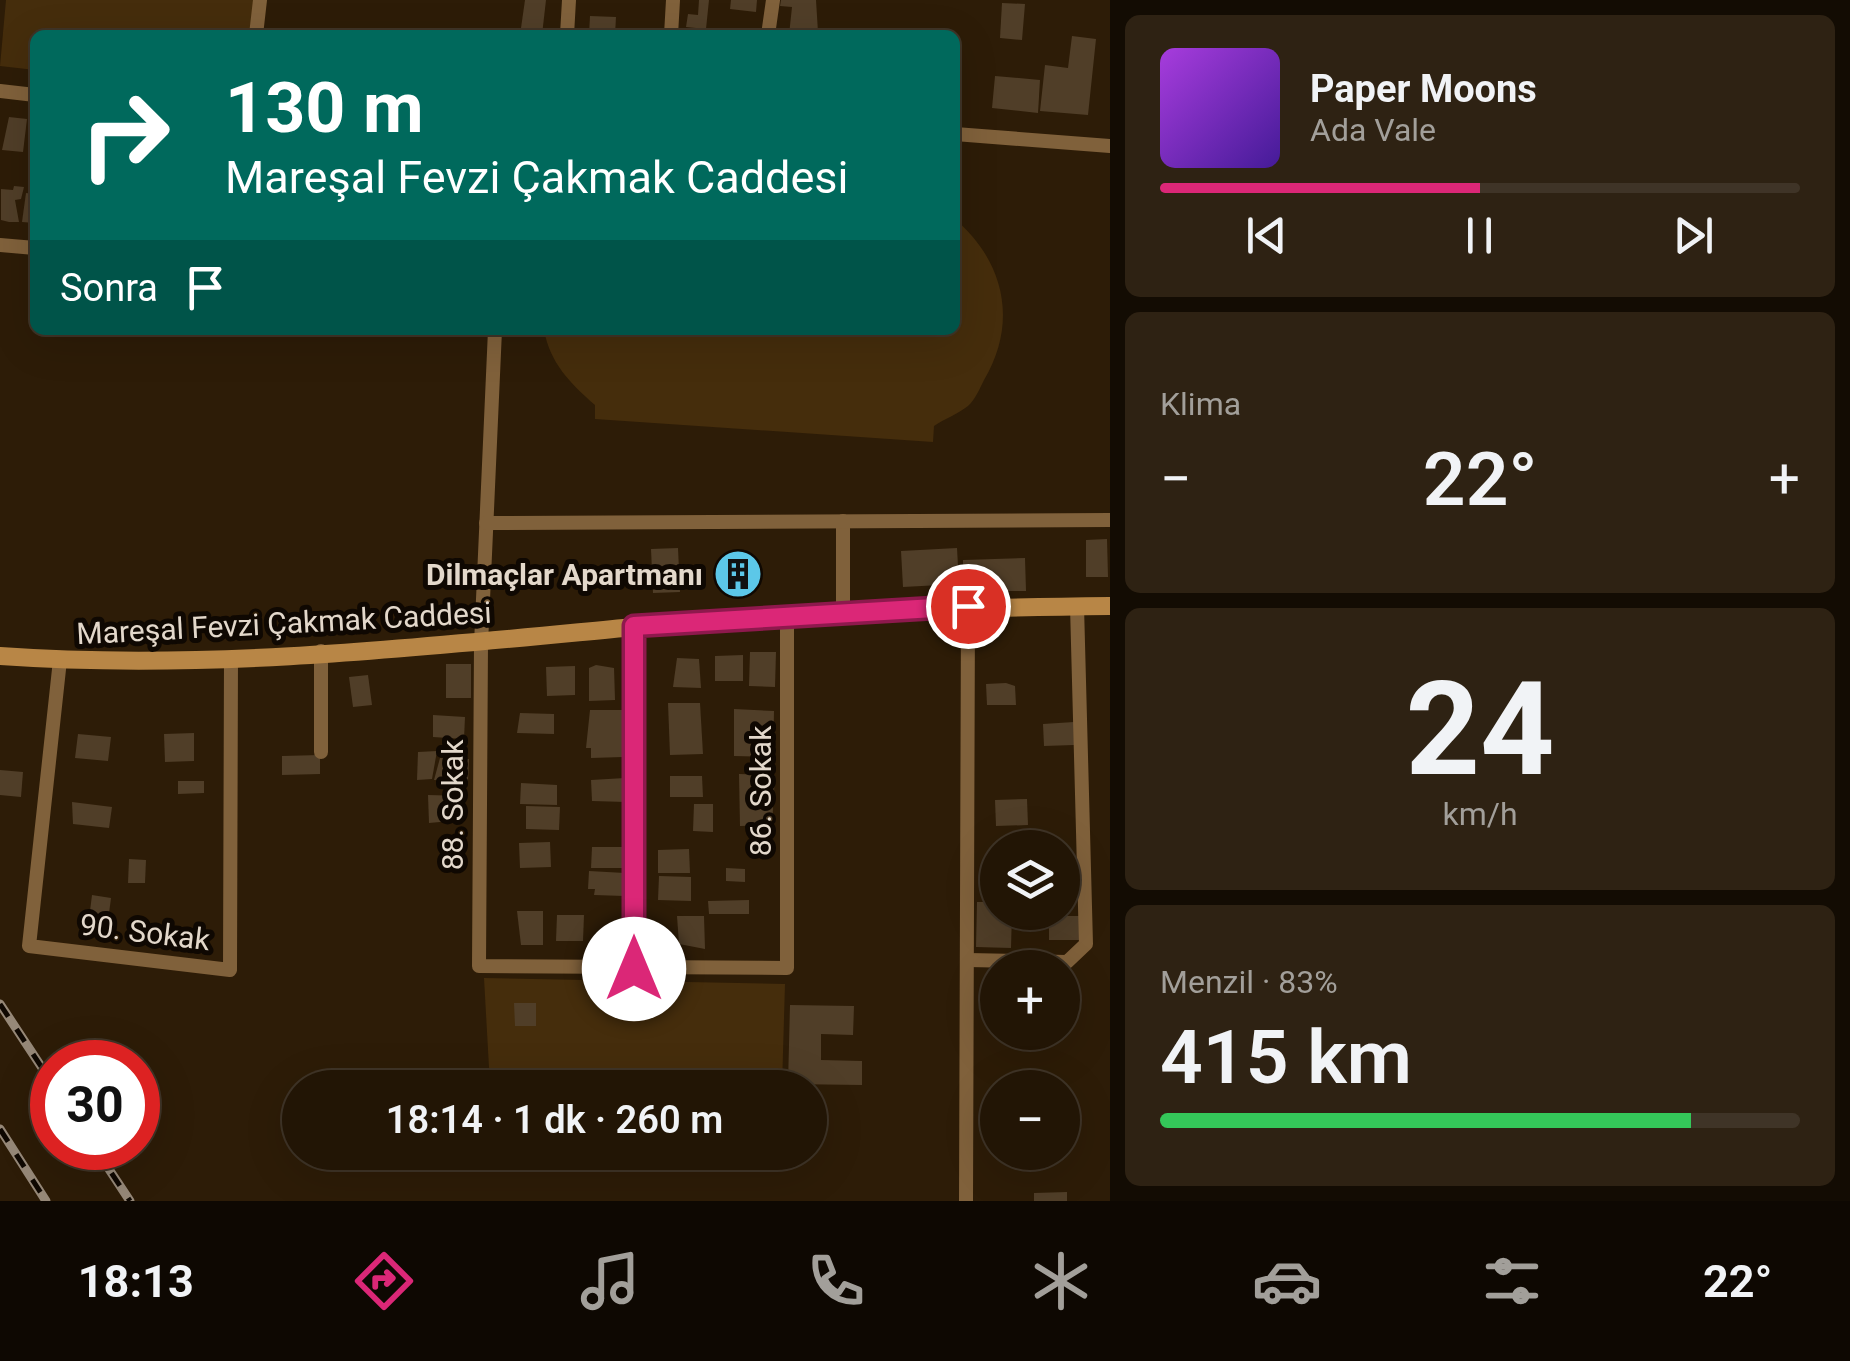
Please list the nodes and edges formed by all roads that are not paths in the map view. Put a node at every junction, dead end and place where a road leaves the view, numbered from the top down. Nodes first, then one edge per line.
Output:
1 (260, 0) edge
2 (570, 0) edge
3 (674, 0) edge
4 (773, 0) edge
5 (257, 30) edge
6 (567, 30) edge
7 (671, 30) edge
8 (769, 30) edge
9 (0, 91) edge
10 (30, 94) edge
11 (960, 134) edge
12 (1110, 146) edge
13 (0, 245) edge
14 (30, 248) edge
15 (495, 335) edge
16 (843, 520) junction
17 (1110, 520) edge
18 (486, 523) junction
19 (968, 606) junction
20 (1077, 606) junction
21 (1110, 606) edge
22 (843, 611) junction
23 (787, 614) junction
24 (634, 626) junction
25 (480, 644) junction
26 (321, 652) junction
27 (0, 656) edge
28 (231, 658) junction
29 (60, 660) junction
30 (321, 752) dead end
31 (968, 960) junction
32 (634, 969) junction
33 (966, 1201) edge

1 - 5 street
2 - 6 street
3 - 7 street
4 - 8 street
9 - 10 street
11 - 12 street
13 - 14 street
15 - 18 street, 88. Sokak
16 - 17 street
16 - 18 street
16 - 22 street
18 - 25 street, 88. Sokak
19 - 20 street, Mareşal Fevzi Çakmak Caddesi
19 - 22 street, Mareşal Fevzi Çakmak Caddesi
19 - 31 street
20 - 21 street, Mareşal Fevzi Çakmak Caddesi
20 - 31 street
22 - 23 street, Mareşal Fevzi Çakmak Caddesi
23 - 24 street, Mareşal Fevzi Çakmak Caddesi
23 - 32 street, 86. Sokak
24 - 25 street, Mareşal Fevzi Çakmak Caddesi
24 - 32 street
25 - 26 street, Mareşal Fevzi Çakmak Caddesi
25 - 32 street, 88. Sokak
26 - 28 street, Mareşal Fevzi Çakmak Caddesi
26 - 30 street
27 - 29 street, Mareşal Fevzi Çakmak Caddesi
28 - 29 street, Mareşal Fevzi Çakmak Caddesi
28 - 29 street, 90. Sokak
31 - 33 street

